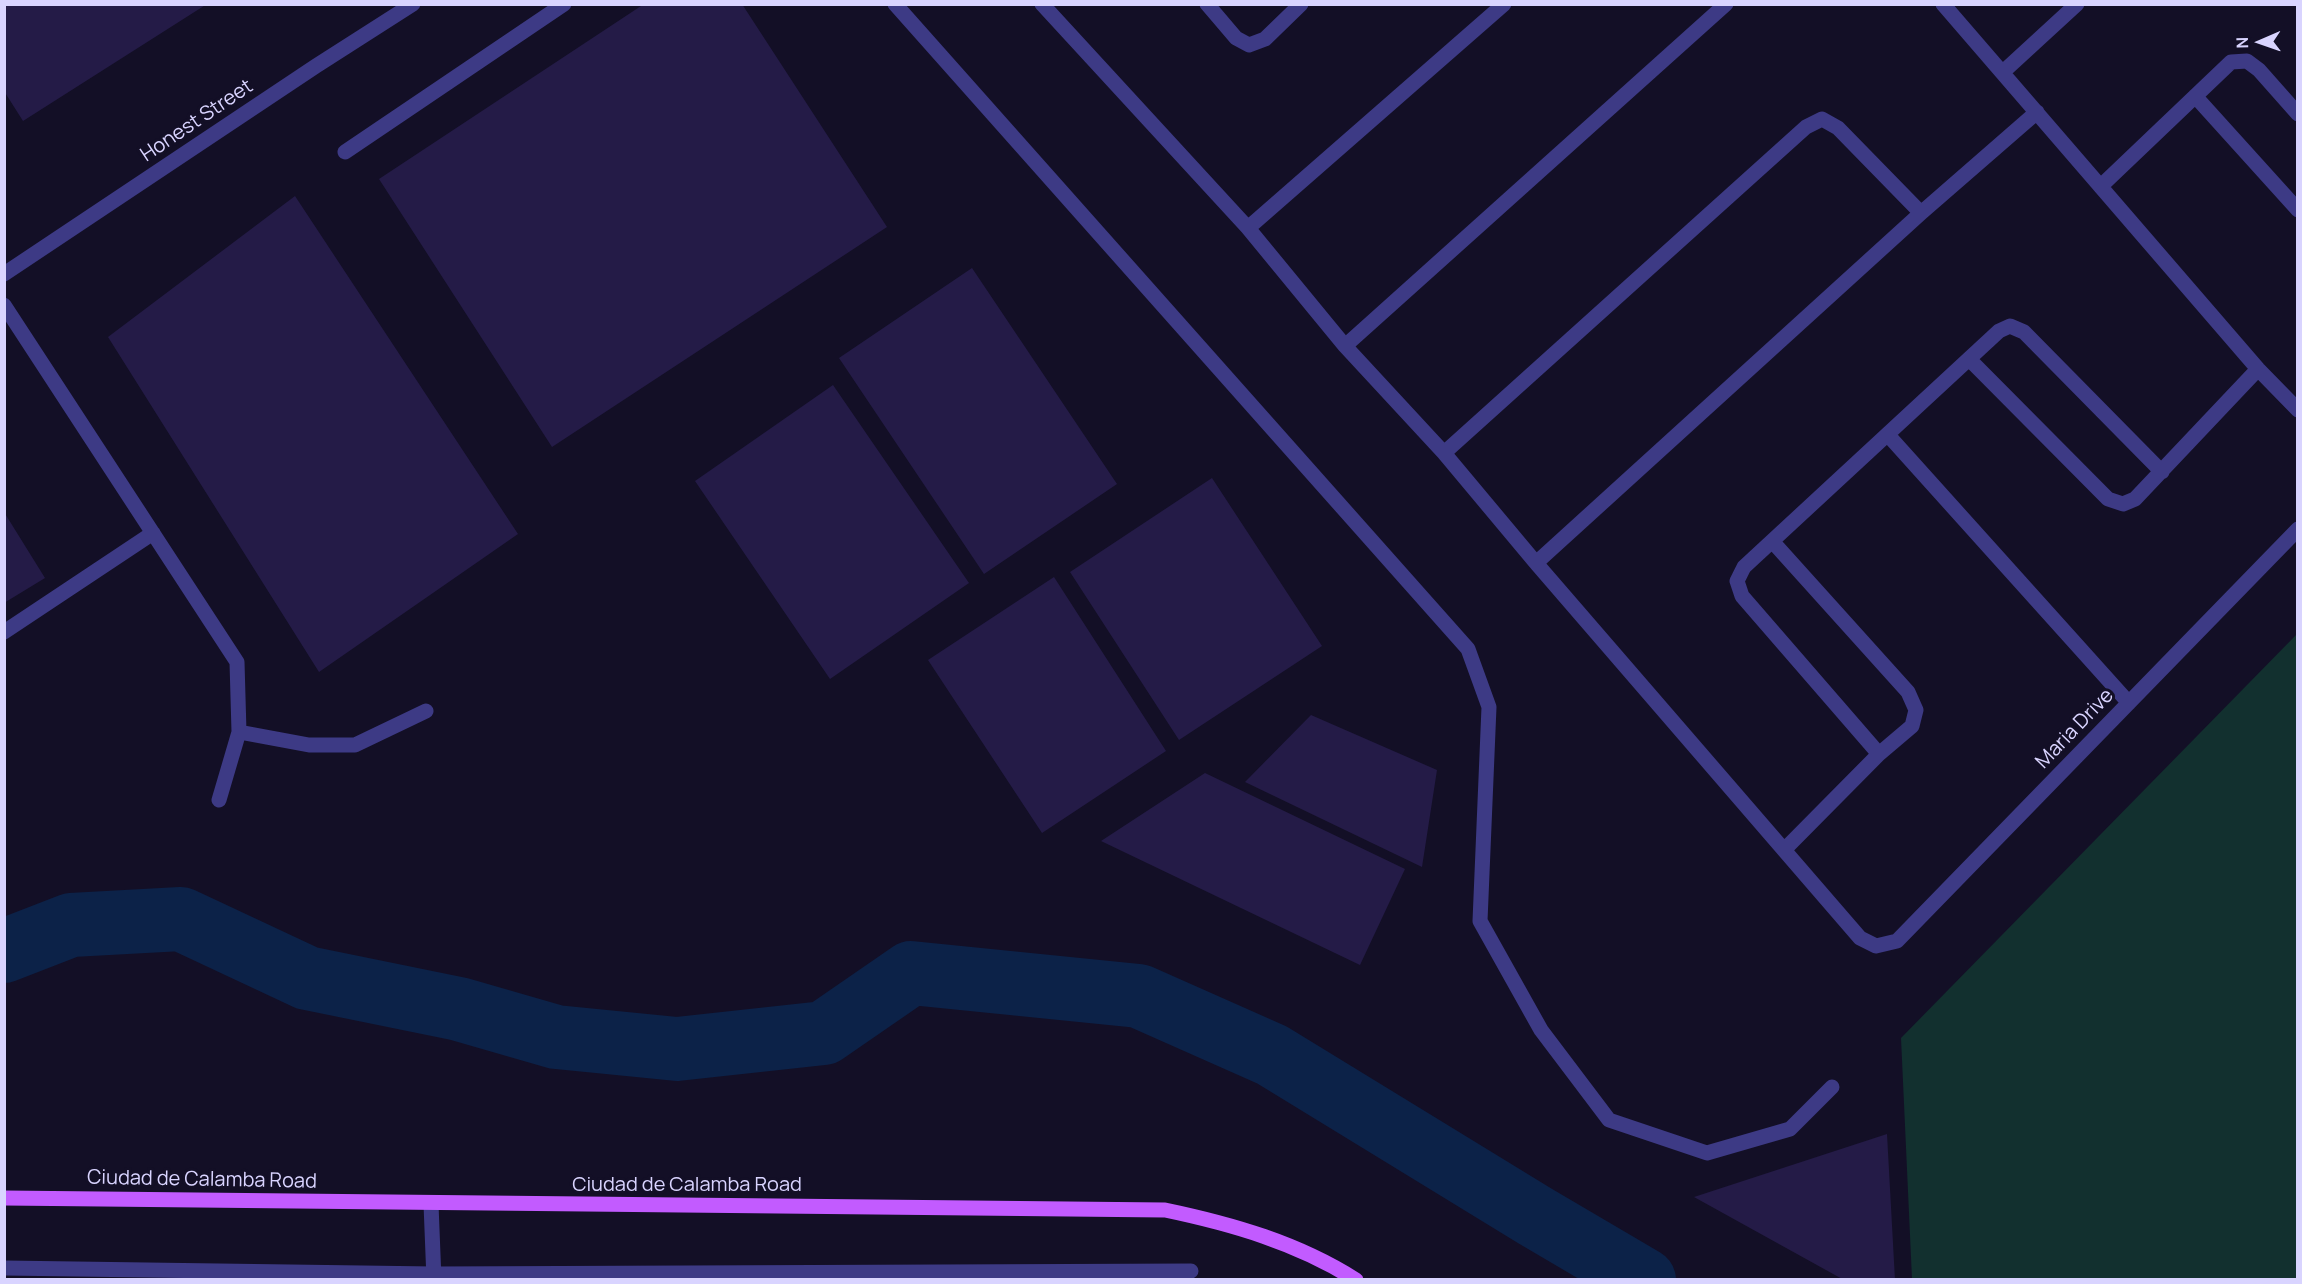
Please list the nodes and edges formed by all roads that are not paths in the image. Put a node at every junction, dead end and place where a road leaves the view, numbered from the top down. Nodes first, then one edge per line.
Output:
1 (413, 4) edge
2 (564, 4) edge
3 (895, 4) edge
4 (1042, 4) edge
5 (1208, 4) edge
6 (1726, 4) edge
7 (1943, 4) edge
8 (2077, 4) edge
9 (1500, 6) edge
10 (1291, 8) edge
11 (2003, 72) junction
12 (2195, 96) junction
13 (2037, 112) junction
14 (2298, 114) edge
15 (345, 152) dead end
16 (2101, 186) junction
17 (2298, 210) edge
18 (1921, 213) junction
19 (1248, 228) junction
20 (4, 274) edge
21 (4, 305) edge
22 (1345, 346) junction
23 (1969, 359) junction
24 (2258, 369) junction
25 (2298, 410) edge
26 (1888, 435) junction
27 (1444, 453) junction
28 (2162, 472) junction
29 (2298, 528) edge
30 (153, 533) junction
31 (1772, 541) junction
32 (1536, 563) junction
33 (4, 632) edge
34 (2129, 703) junction
35 (426, 711) dead end
36 (239, 732) junction
37 (1879, 754) junction
38 (219, 801) dead end
39 (1785, 849) junction
40 (1832, 1087) dead end
41 (4, 1198) edge
42 (431, 1204) junction
43 (4, 1268) edge
44 (1191, 1271) dead end
45 (434, 1277) edge
46 (1356, 1280) edge

1 - 20 street, Honest Street
2 - 15 street
3 - 40 street
4 - 19 street
5 - 10 street
6 - 22 street
7 - 11 street
8 - 11 street
9 - 19 street
11 - 13 street
12 - 14 street
12 - 16 street
12 - 17 street
13 - 16 street
13 - 18 street
16 - 24 street
18 - 27 street
18 - 32 street
19 - 22 street
21 - 30 street
22 - 27 street
23 - 26 street
23 - 28 street
23 - 28 street
24 - 25 street
24 - 28 street
26 - 31 street
26 - 34 street
27 - 32 street
29 - 34 street, Maria Drive
30 - 33 street
30 - 36 street
31 - 37 street
31 - 37 street
32 - 39 street
34 - 39 street, Maria Drive
35 - 36 street
36 - 38 street
37 - 39 street
41 - 42 main road, Ciudad de Calamba Road
42 - 45 street
42 - 46 main road, Ciudad de Calamba Road
43 - 45 street
44 - 45 street

